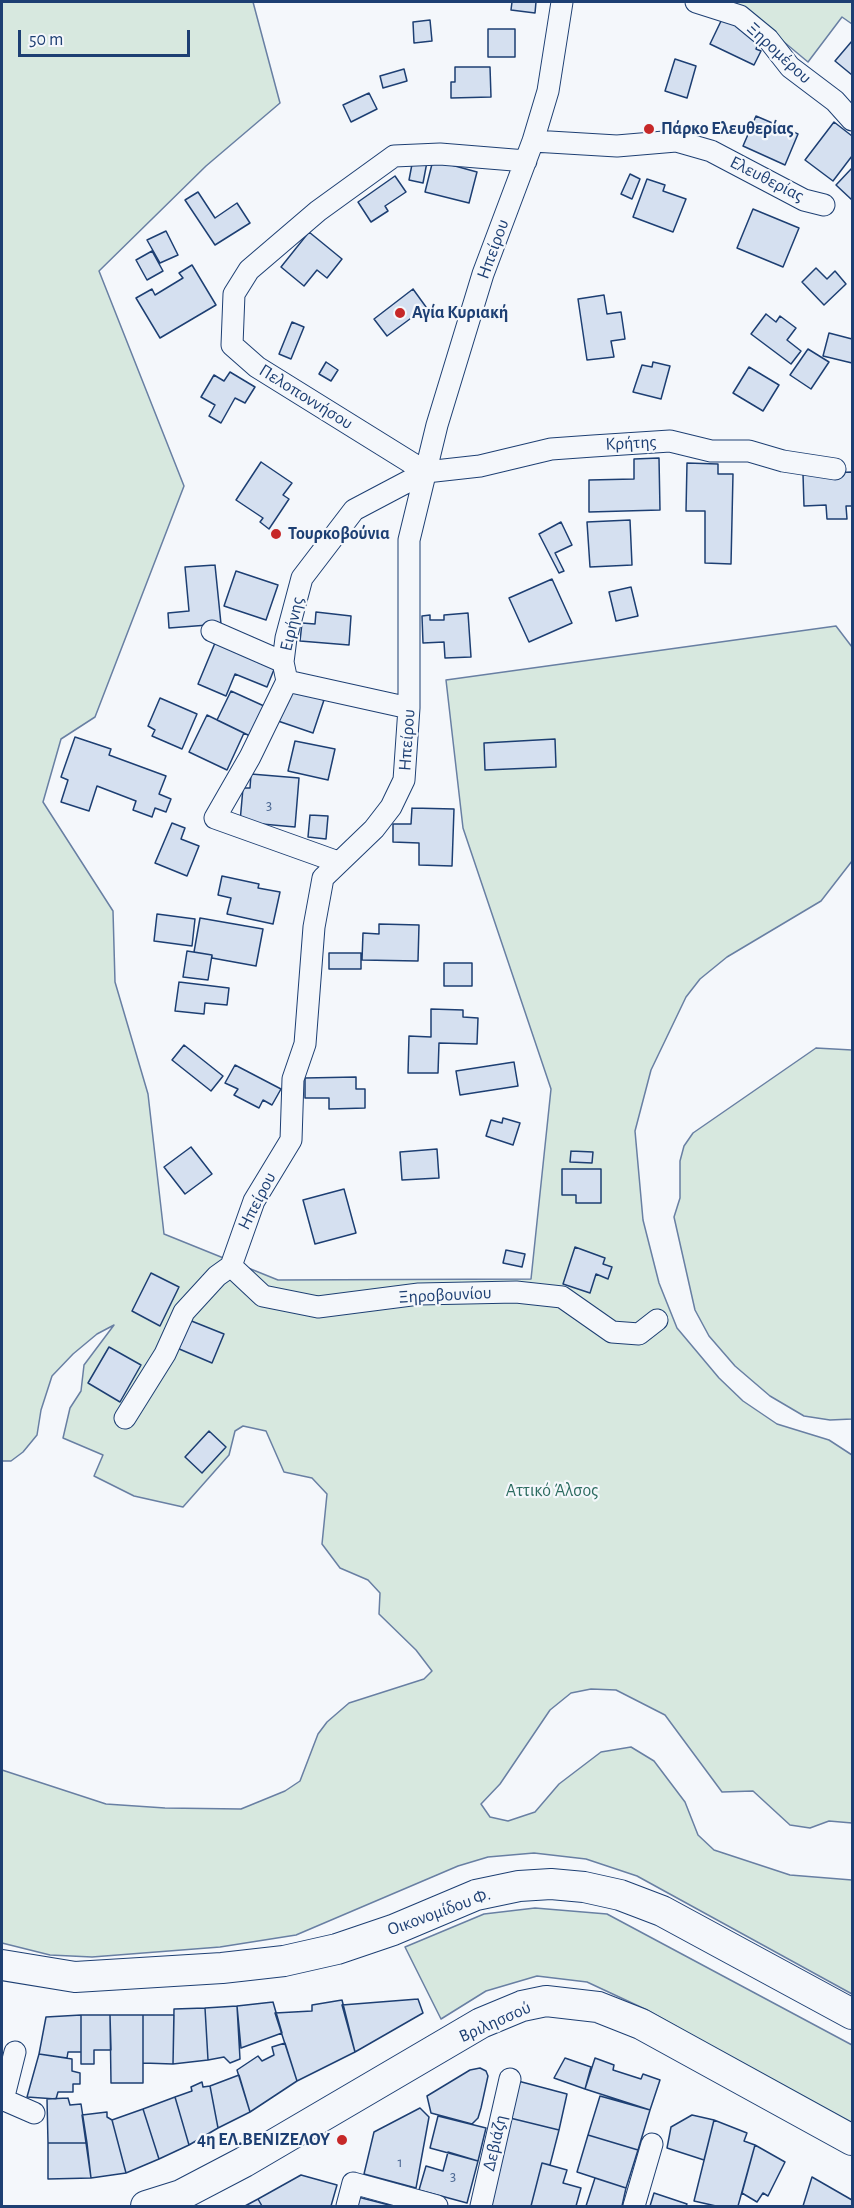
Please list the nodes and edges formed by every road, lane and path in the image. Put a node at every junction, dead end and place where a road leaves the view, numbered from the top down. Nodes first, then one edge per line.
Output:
1 (562, 2) edge
2 (696, 2) edge
3 (852, 120) edge
4 (533, 141) junction
5 (526, 161) junction
6 (824, 205) dead end
7 (835, 469) dead end
8 (426, 472) junction
9 (212, 631) dead end
10 (285, 671) junction
11 (410, 708) junction
12 (338, 862) junction
13 (231, 1266) junction
14 (657, 1320) dead end
15 (125, 1418) dead end
16 (2, 1965) edge
17 (852, 2014) edge
18 (15, 2052) dead end
19 (510, 2079) dead end
20 (2, 2100) edge
21 (34, 2114) dead end
22 (852, 2140) edge
23 (652, 2144) dead end
24 (146, 2206) edge
25 (347, 2206) edge
26 (437, 2206) edge
27 (481, 2206) edge
28 (634, 2206) edge

1 - 4 street, Ηπείρου
2 - 3 street, Ξηρομέρου
4 - 5 street, Ηπείρου
4 - 6 street, Ελευθερίας
5 - 8 street, Ηπείρου
5 - 8 street, Πελοποννήσου
7 - 8 street, Κρήτης
8 - 10 street, Ειρήνης
8 - 11 street, Ηπείρου
9 - 10 street
10 - 11 street
10 - 12 street, Ειρήνης
11 - 12 street, Ηπείρου
12 - 13 street, Ηπείρου
13 - 14 street, Ξηροβουνίου
13 - 15 street, Ηπείρου
16 - 17 street, Οικονομίδου Φ.
18 - 20 street
19 - 27 street, Δεβιάζη
20 - 21 street
22 - 24 street, Βριλησσού
23 - 28 street
25 - 26 street

